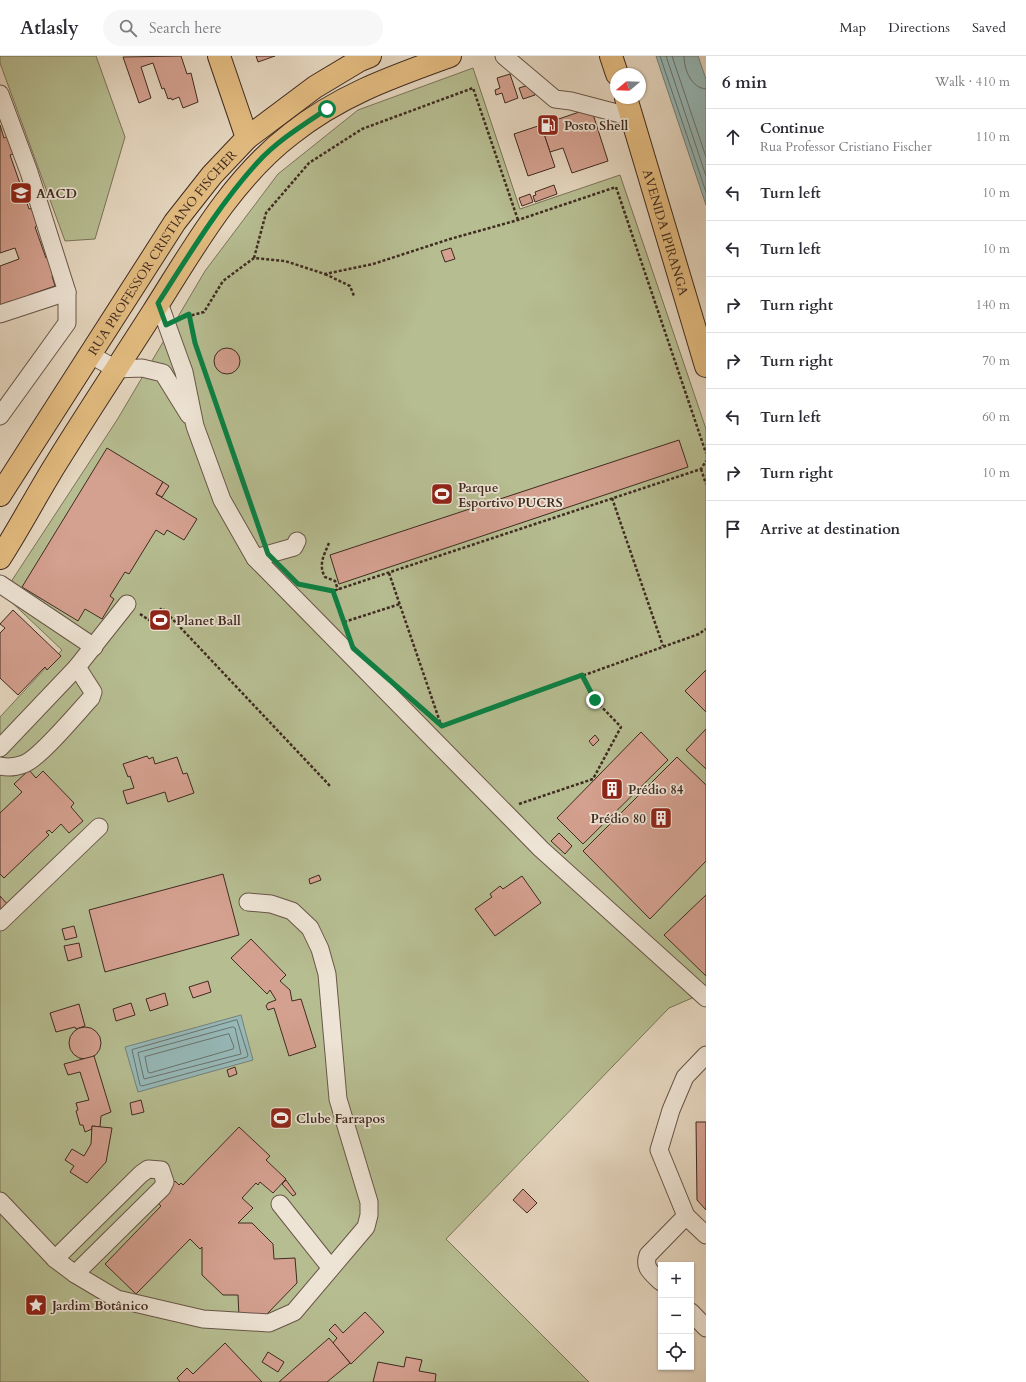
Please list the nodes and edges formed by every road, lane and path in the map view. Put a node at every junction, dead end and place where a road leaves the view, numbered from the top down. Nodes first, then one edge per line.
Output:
1 (219, 56) edge
2 (370, 56) edge
3 (450, 56) edge
4 (504, 56) edge
5 (315, 87) junction
6 (0, 94) edge
7 (629, 107) edge
8 (247, 138) junction
9 (258, 162) junction
10 (518, 220) junction
11 (254, 258) junction
12 (325, 274) junction
13 (67, 292) junction
14 (354, 296) dead end
15 (158, 303) junction
16 (0, 314) edge
17 (189, 314) junction
18 (166, 325) junction
19 (89, 354) junction
20 (706, 366) edge
21 (116, 369) junction
22 (0, 416) edge
23 (196, 426) junction
24 (706, 453) edge
25 (706, 461) edge
26 (701, 469) junction
27 (706, 484) edge
28 (0, 495) edge
29 (612, 498) junction
30 (297, 541) dead end
31 (329, 543) dead end
32 (2, 544) edge
33 (255, 558) junction
34 (389, 573) junction
35 (0, 584) edge
36 (338, 590) junction
37 (333, 591) junction
38 (127, 604) joint
39 (400, 604) junction
40 (344, 622) junction
41 (346, 628) dead end
42 (706, 629) edge
43 (663, 646) junction
44 (94, 647) junction
45 (77, 667) junction
46 (582, 675) junction
47 (436, 721) dead end
48 (442, 726) junction
49 (445, 733) dead end
50 (0, 748) edge
51 (0, 766) edge
52 (331, 787) dead end
53 (514, 806) dead end
54 (99, 827) dead end
55 (248, 902) dead end
56 (0, 922) edge
57 (706, 998) edge
58 (706, 1055) edge
59 (0, 1201) edge
60 (280, 1204) dead end
61 (686, 1216) junction
62 (706, 1236) edge
63 (55, 1259) junction
64 (330, 1267) junction
65 (75, 1274) junction
66 (658, 1279) edge
67 (694, 1315) edge
68 (706, 1328) edge

1 - 8 main road
2 - 5 main road, RUA PROFESSOR CRISTIANO FISCHER
3 - 9 main road, RUA PROFESSOR CRISTIANO FISCHER
4 - 7 lane
5 - 8 main road, RUA PROFESSOR CRISTIANO FISCHER
5 - 9 main road
6 - 13 lane
7 - 20 main road, AVENIDA IPIRANGA
8 - 19 main road, RUA PROFESSOR CRISTIANO FISCHER
9 - 15 main road, RUA PROFESSOR CRISTIANO FISCHER
10 - 11 path
10 - 12 path
10 - 24 path
11 - 12 path
11 - 17 path
12 - 14 path
13 - 16 lane
13 - 22 lane
15 - 18 lane
15 - 21 main road, RUA PROFESSOR CRISTIANO FISCHER
17 - 18 path
17 - 37 path, bridge
18 - 23 lane
19 - 21 lane
19 - 28 main road, RUA PROFESSOR CRISTIANO FISCHER
21 - 23 lane
21 - 32 main road, RUA PROFESSOR CRISTIANO FISCHER
23 - 33 lane
25 - 26 path
26 - 27 path
26 - 29 path
29 - 34 path
29 - 43 path
30 - 33 lane
31 - 36 path
33 - 57 lane
34 - 36 path
34 - 39 path
35 - 44 lane
36 - 37 path
37 - 40 path
38 - 44 lane
38 - 52 path
39 - 40 path
39 - 48 path
40 - 41 path
42 - 43 path
43 - 46 path
44 - 45 lane
45 - 50 lane
45 - 51 lane
46 - 48 path
46 - 53 path
47 - 48 path
48 - 49 path
54 - 56 lane
55 - 64 lane
58 - 61 lane
59 - 63 lane
60 - 64 lane
61 - 62 lane
61 - 66 lane
63 - 65 lane
63 - 65 lane
64 - 65 lane
67 - 68 lane

